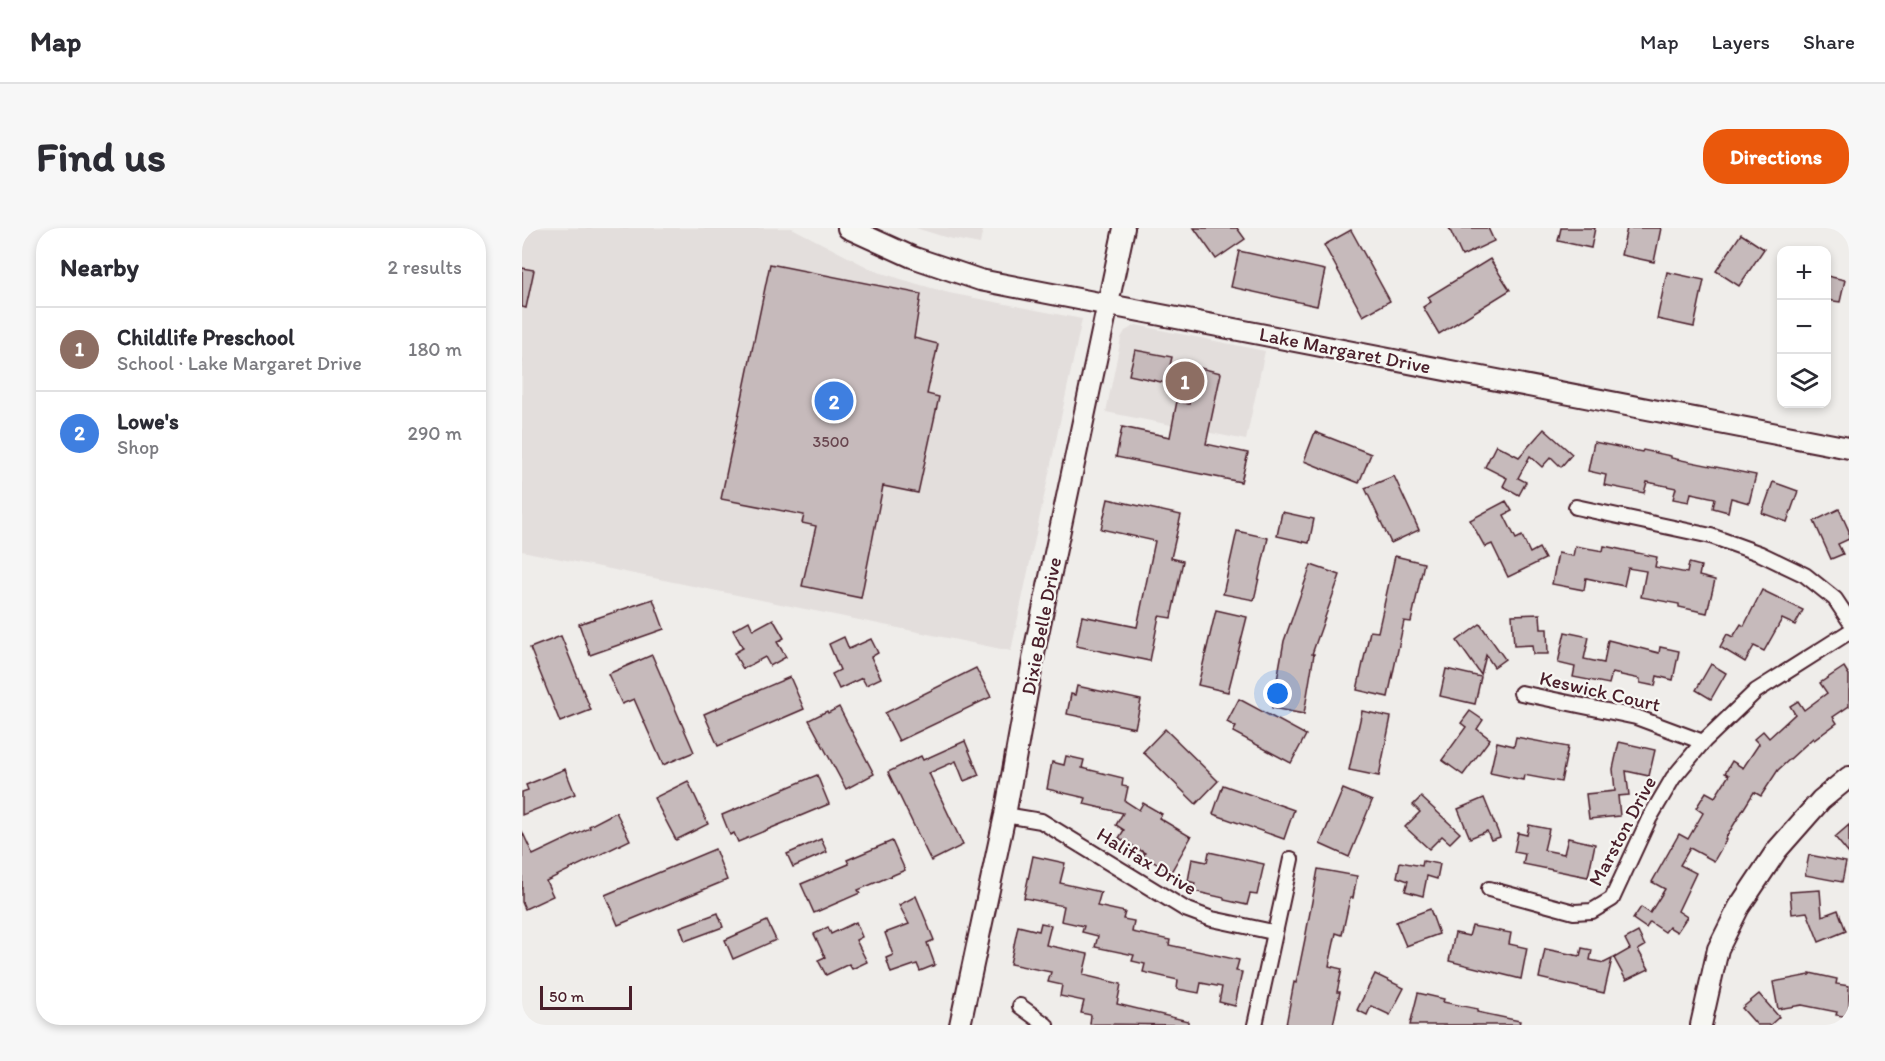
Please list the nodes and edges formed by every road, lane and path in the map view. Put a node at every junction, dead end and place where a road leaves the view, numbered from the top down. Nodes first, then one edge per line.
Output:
1 (848, 228) edge
2 (1124, 228) edge
3 (1109, 304) junction
4 (1849, 448) edge
5 (1576, 507) dead end
6 (1848, 618) edge
7 (1849, 632) edge
8 (1521, 693) dead end
9 (1703, 742) junction
10 (1849, 777) edge
11 (1005, 815) junction
12 (1291, 859) dead end
13 (1489, 890) dead end
14 (1274, 932) junction
15 (1020, 1006) dead end
16 (960, 1025) edge
17 (1046, 1025) edge
18 (1255, 1025) edge
19 (1701, 1025) edge

1 - 3 street, Lake Margaret Drive
2 - 3 street, Dixie Belle Drive
3 - 4 street, Lake Margaret Drive
3 - 11 street, Dixie Belle Drive
5 - 6 street
7 - 9 street, Marston Drive
8 - 9 street, Keswick Court
9 - 13 street, Marston Drive
10 - 19 street
11 - 14 street, Halifax Drive
11 - 16 street, Dixie Belle Drive
12 - 14 street
14 - 18 street
15 - 17 street

